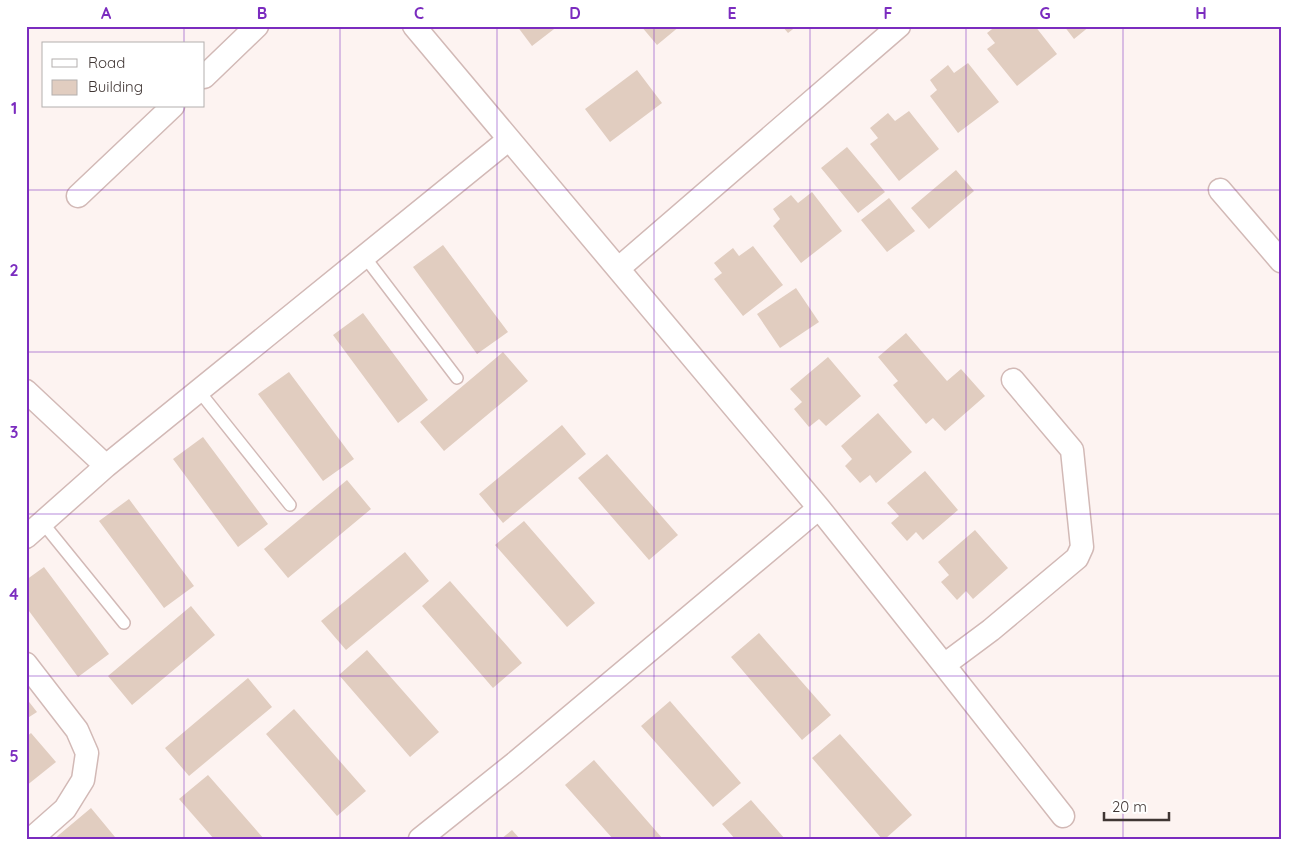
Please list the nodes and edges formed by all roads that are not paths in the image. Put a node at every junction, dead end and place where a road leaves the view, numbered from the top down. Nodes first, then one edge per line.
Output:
1 (257, 26) edge
2 (414, 26) edge
3 (899, 26) edge
4 (205, 76) edge
5 (171, 108) edge
6 (508, 140) junction
7 (1220, 190) dead end
8 (78, 196) dead end
9 (364, 256) junction
10 (1281, 261) edge
11 (619, 268) junction
12 (457, 378) dead end
13 (1013, 380) dead end
14 (26, 391) edge
15 (198, 391) junction
16 (106, 466) junction
17 (290, 505) dead end
18 (819, 508) junction
19 (34, 530) edge
20 (124, 623) dead end
21 (26, 664) edge
22 (944, 665) junction
23 (1063, 816) dead end
24 (31, 839) edge
25 (420, 839) edge

1 - 4 street
2 - 6 street
3 - 11 street
5 - 8 street
6 - 9 street
6 - 11 street
7 - 10 street
9 - 12 lane
9 - 15 street
11 - 18 street
13 - 22 street
14 - 16 street
15 - 16 street
15 - 17 lane
16 - 19 street
18 - 22 street
18 - 25 street
19 - 20 lane
21 - 24 street
22 - 23 street

